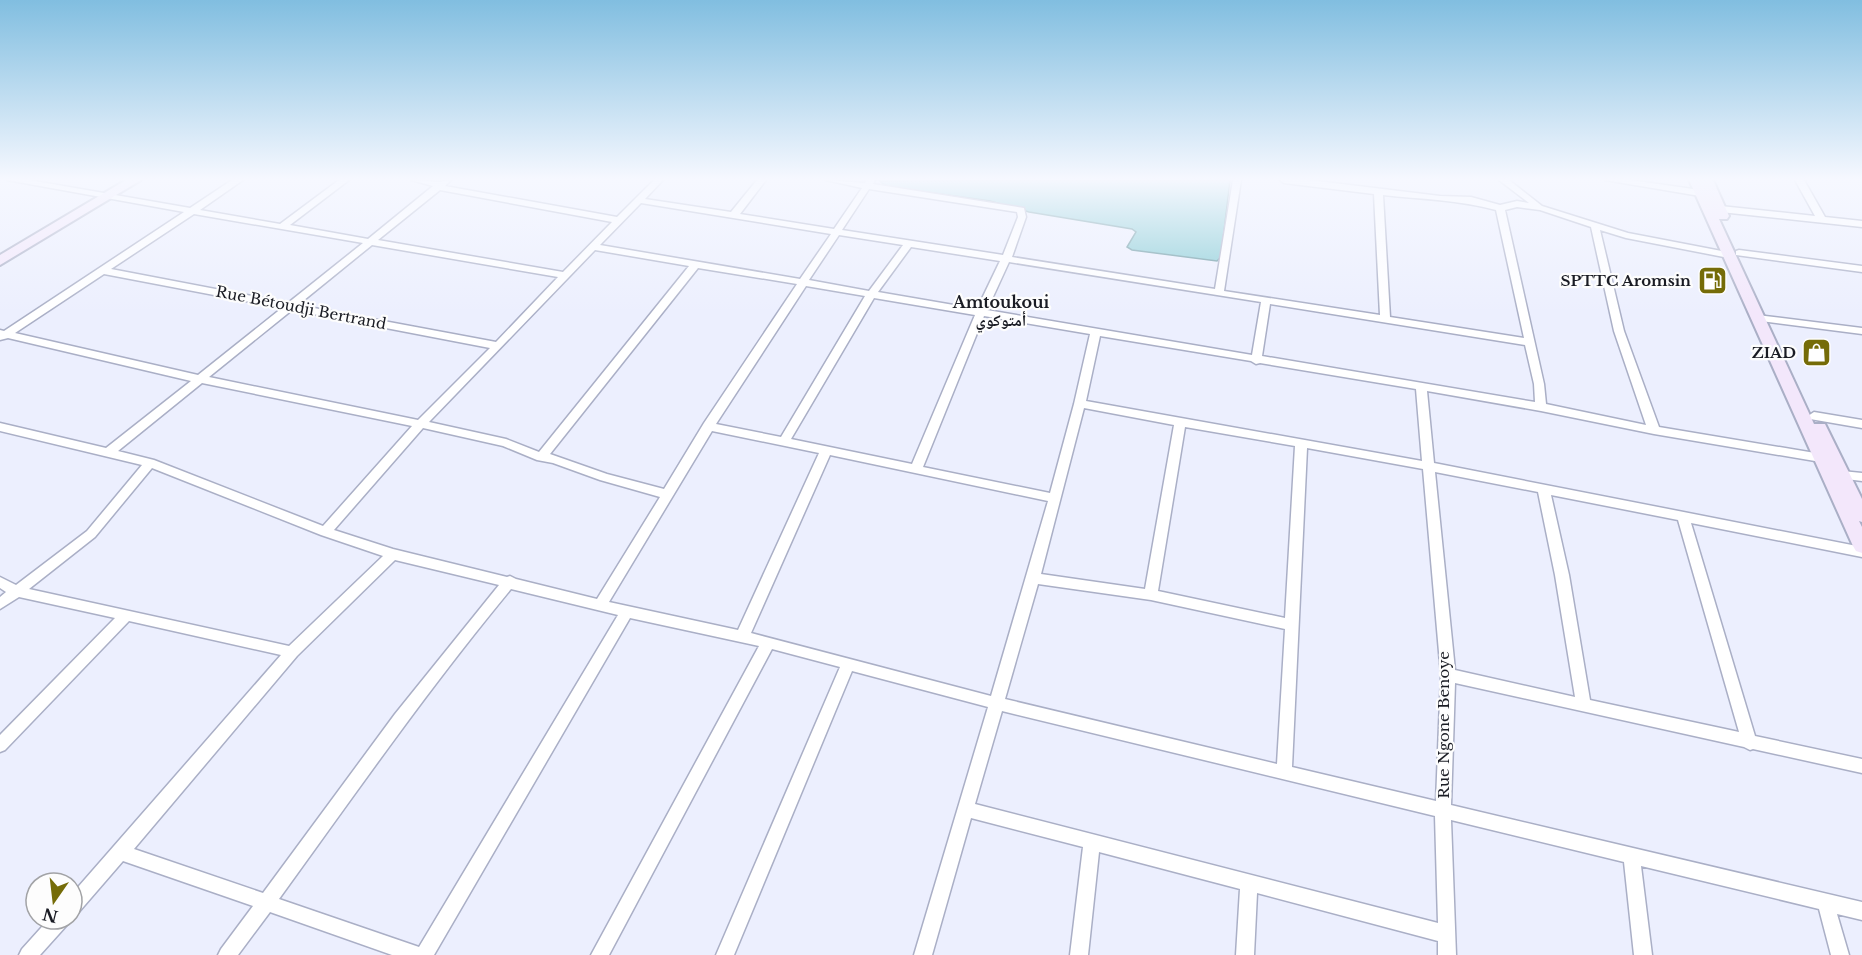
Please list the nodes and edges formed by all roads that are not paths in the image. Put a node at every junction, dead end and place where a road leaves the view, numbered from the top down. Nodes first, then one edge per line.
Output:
1 (61, 225) edge
2 (172, 225) edge
3 (274, 225) edge
4 (392, 225) edge
5 (613, 225) edge
6 (792, 225) edge
7 (842, 225) edge
8 (1019, 225) edge
9 (1230, 225) edge
10 (1380, 225) edge
11 (1503, 225) edge
12 (1591, 225) edge
13 (1721, 225) edge
14 (283, 226) joint
15 (1595, 226) junction
16 (837, 232) junction
17 (369, 243) junction
18 (909, 243) junction
19 (593, 247) junction
20 (1734, 254) junction
21 (1006, 259) junction
22 (0, 261) edge
23 (695, 265) junction
24 (1862, 269) edge
25 (104, 271) junction
26 (563, 275) junction
27 (803, 283) junction
28 (1220, 292) junction
29 (871, 295) junction
30 (1266, 300) junction
31 (293, 307) junction
32 (980, 314) junction
33 (1385, 318) junction
34 (1764, 319) junction
35 (1862, 332) edge
36 (1095, 333) junction
37 (1, 335) edge
38 (1528, 342) junction
39 (498, 346) junction
40 (1256, 361) junction
41 (198, 379) junction
42 (1421, 388) junction
43 (1080, 404) junction
44 (1541, 407) junction
45 (1814, 416) junction
46 (1180, 421) junction
47 (421, 423) junction
48 (1862, 424) edge
49 (708, 426) junction
50 (0, 428) edge
51 (1654, 430) junction
52 (784, 441) junction
53 (1301, 443) junction
54 (826, 451) junction
55 (108, 453) junction
56 (541, 456) junction
57 (1821, 458) junction
58 (150, 463) junction
59 (1427, 466) junction
60 (916, 470) junction
61 (1842, 475) junction
62 (1862, 477) edge
63 (1543, 489) junction
64 (666, 494) junction
65 (1053, 498) junction
66 (1862, 516) edge
67 (1683, 517) junction
68 (325, 532) junction
69 (1862, 546) edge
70 (1862, 552) edge
71 (393, 554) junction
72 (1032, 578) junction
73 (0, 582) edge
74 (510, 582) junction
75 (16, 591) junction
76 (1151, 596) junction
77 (0, 604) edge
78 (601, 604) junction
79 (627, 612) junction
80 (126, 617) junction
81 (1293, 625) junction
82 (742, 637) junction
83 (768, 642) junction
84 (292, 652) junction
85 (848, 664) junction
86 (1448, 675) junction
87 (995, 703) junction
88 (1584, 705) junction
89 (1750, 743) junction
90 (0, 744) edge
91 (1862, 766) edge
92 (1284, 772) junction
93 (964, 809) junction
94 (1443, 812) junction
95 (1092, 844) junction
96 (121, 852) junction
97 (1632, 857) junction
98 (1249, 883) junction
99 (84, 894) edge
100 (267, 902) junction
101 (1826, 903) junction
102 (1862, 911) edge
103 (50, 931) edge
104 (1446, 934) junction
105 (28, 955) edge
106 (228, 955) edge
107 (417, 955) edge
108 (424, 955) edge
109 (600, 955) edge
110 (725, 955) edge
111 (922, 955) edge
112 (1078, 955) edge
113 (1245, 955) edge
114 (1447, 955) edge
115 (1643, 955) edge
116 (1840, 955) edge

1 - 22 main road
2 - 25 street
3 - 14 street
4 - 17 street
5 - 19 street
6 - 16 street
7 - 16 street
8 - 21 street
9 - 28 street
10 - 33 street
11 - 38 street
12 - 15 street
13 - 20 main road
14 - 17 street
15 - 20 street
15 - 51 street
16 - 18 street
16 - 27 street
17 - 26 street
17 - 31 street
18 - 21 street
18 - 29 street
19 - 23 street
19 - 26 street
20 - 24 street
20 - 34 main road
21 - 28 street
21 - 32 street
23 - 27 street
23 - 56 street
25 - 31 street, Rue Bétoudji Bertrand
25 - 37 street
26 - 39 street
27 - 29 street
27 - 49 street
28 - 30 street
29 - 32 street
29 - 52 street
30 - 33 street
30 - 40 street
31 - 39 street, Rue Bétoudji Bertrand
31 - 41 street
32 - 36 street
32 - 60 street
33 - 38 street
34 - 35 street
34 - 45 main road
34 - 57 main road
36 - 40 street
36 - 43 street
37 - 41 street
38 - 44 street
39 - 47 street
40 - 42 street
41 - 47 street
41 - 55 street
42 - 44 street
42 - 59 street, Rue Ngone Benoye
43 - 46 street
43 - 65 street
44 - 51 street
45 - 48 street
45 - 61 main road
46 - 53 street
46 - 76 street
47 - 56 street
47 - 68 street
49 - 52 street
49 - 64 street
50 - 55 street
51 - 57 street
52 - 54 street
53 - 59 street
53 - 81 street
54 - 60 street
54 - 82 street
55 - 58 street
56 - 64 street
57 - 69 main road
58 - 68 street
58 - 75 street
59 - 63 street
59 - 86 street, Rue Ngone Benoye
60 - 65 street
61 - 62 street
61 - 66 main road
63 - 67 street
63 - 88 street
64 - 78 street
65 - 72 street
67 - 70 street
67 - 89 street
68 - 71 street
71 - 74 street
71 - 84 street
72 - 76 street
72 - 87 street
73 - 75 street
74 - 78 street
74 - 100 street
75 - 77 street
75 - 80 street
76 - 81 street
78 - 79 street
79 - 82 street
79 - 108 street
80 - 84 street
80 - 90 street
81 - 92 street
82 - 83 street
83 - 85 street
83 - 109 street
84 - 96 street
85 - 87 street
85 - 110 street
86 - 88 street
86 - 94 street, Rue Ngone Benoye
87 - 92 street
87 - 93 street
88 - 89 street
89 - 91 street
92 - 94 street
93 - 95 street
93 - 111 street
94 - 97 street
94 - 104 street, Rue Ngone Benoye
95 - 98 street
95 - 112 street
96 - 99 street
96 - 100 street
97 - 101 street
97 - 115 street
98 - 104 street
98 - 113 street
100 - 106 street
100 - 107 street
101 - 102 street
101 - 116 street
103 - 105 street
104 - 114 street, Rue Ngone Benoye

